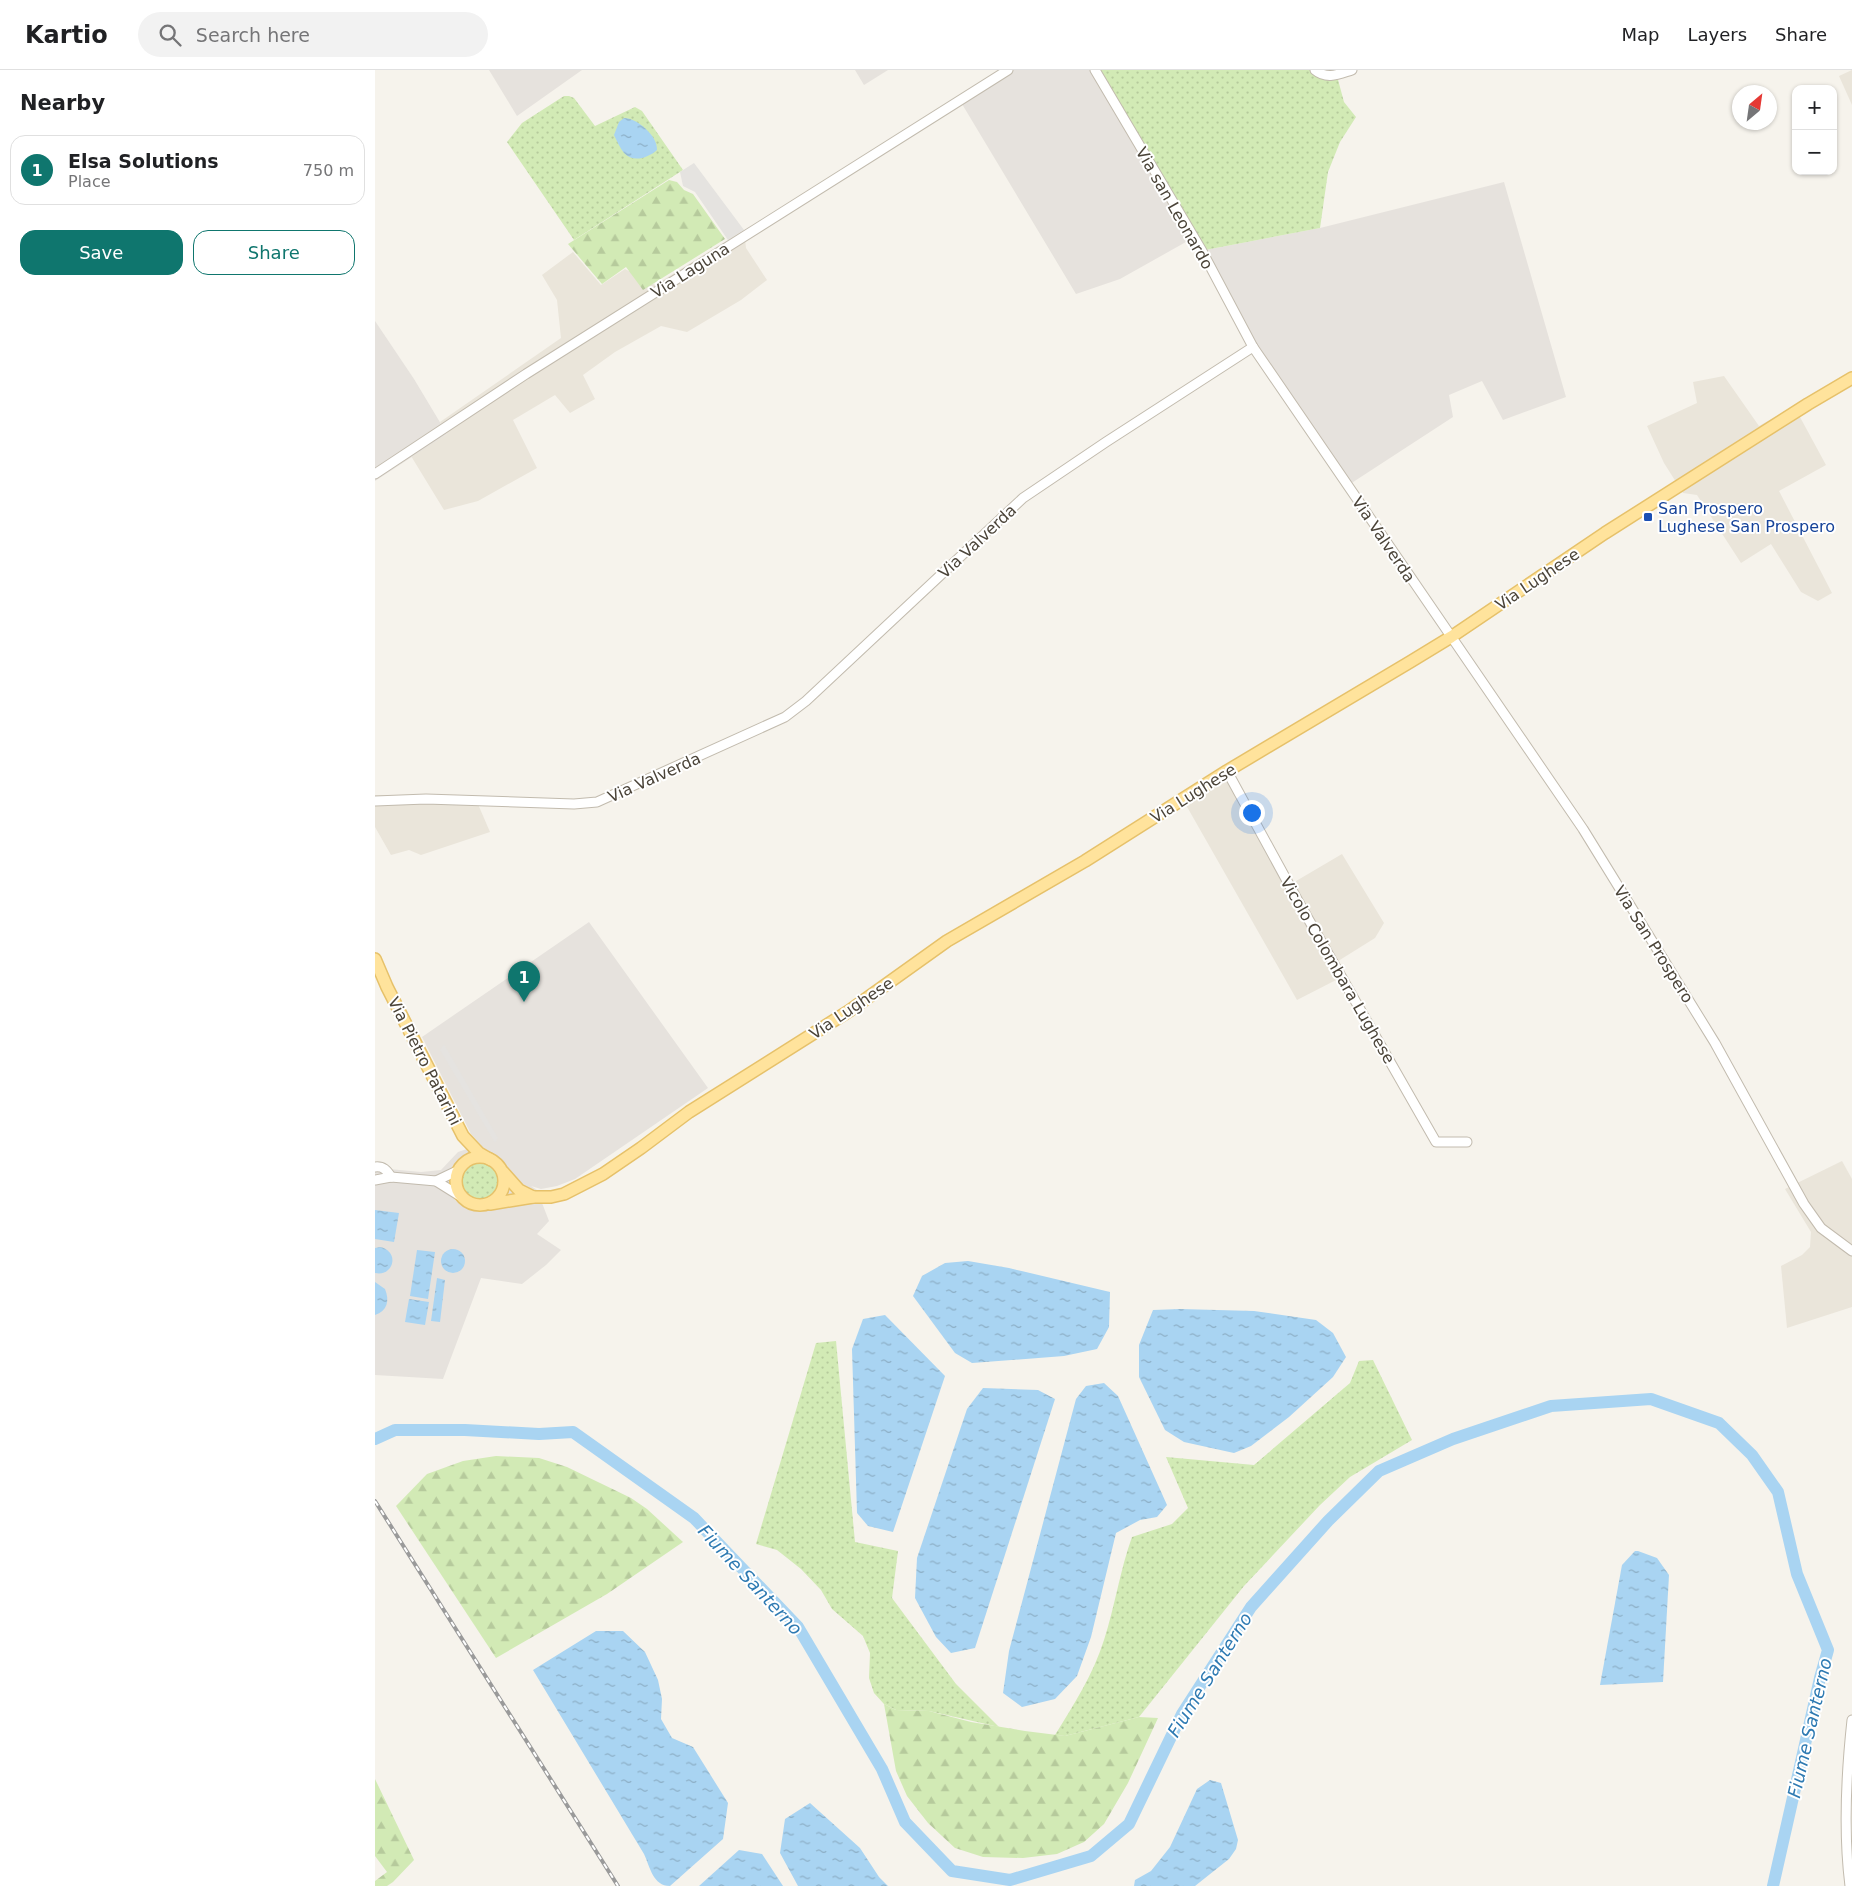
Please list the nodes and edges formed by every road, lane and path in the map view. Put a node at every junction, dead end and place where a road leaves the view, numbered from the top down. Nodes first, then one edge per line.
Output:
1 (1007, 70) edge
2 (1095, 70) edge
3 (1315, 70) edge
4 (1352, 70) edge
5 (1253, 348) junction
6 (1852, 378) edge
7 (375, 474) edge
8 (1451, 637) junction
9 (1227, 771) junction
10 (375, 802) edge
11 (375, 960) edge
12 (463, 1136) junction
13 (1467, 1142) dead end
14 (491, 1160) junction
15 (375, 1166) edge
16 (461, 1167) junction
17 (502, 1171) junction
18 (391, 1177) junction
19 (375, 1180) edge
20 (436, 1181) junction
21 (461, 1196) junction
22 (533, 1197) junction
23 (490, 1204) junction
24 (1852, 1251) edge
25 (1852, 1720) edge
26 (1850, 1886) edge

1 - 7 street, Via Laguna
2 - 5 street, Via san Leonardo
3 - 4 street
5 - 8 street, Via Valverda
5 - 10 street, Via Valverda
6 - 8 main road, Via Lughese
8 - 9 main road, Via Lughese
8 - 24 street, Via San Prospero
9 - 13 street, Vicolo Colombara Lughese
9 - 22 main road, Via Lughese
11 - 12 main road, Via Pietro Patarini
12 - 14 main road, Via Pietro Patarini
12 - 16 main road, Via Pietro Patarini
14 - 16 main road
14 - 17 main road
15 - 18 street
16 - 20 street
16 - 21 main road
17 - 22 main road
17 - 23 main road
18 - 19 street
18 - 20 street
20 - 21 street
21 - 23 main road, Via Lughese
22 - 23 main road, Via Lughese
25 - 26 street

